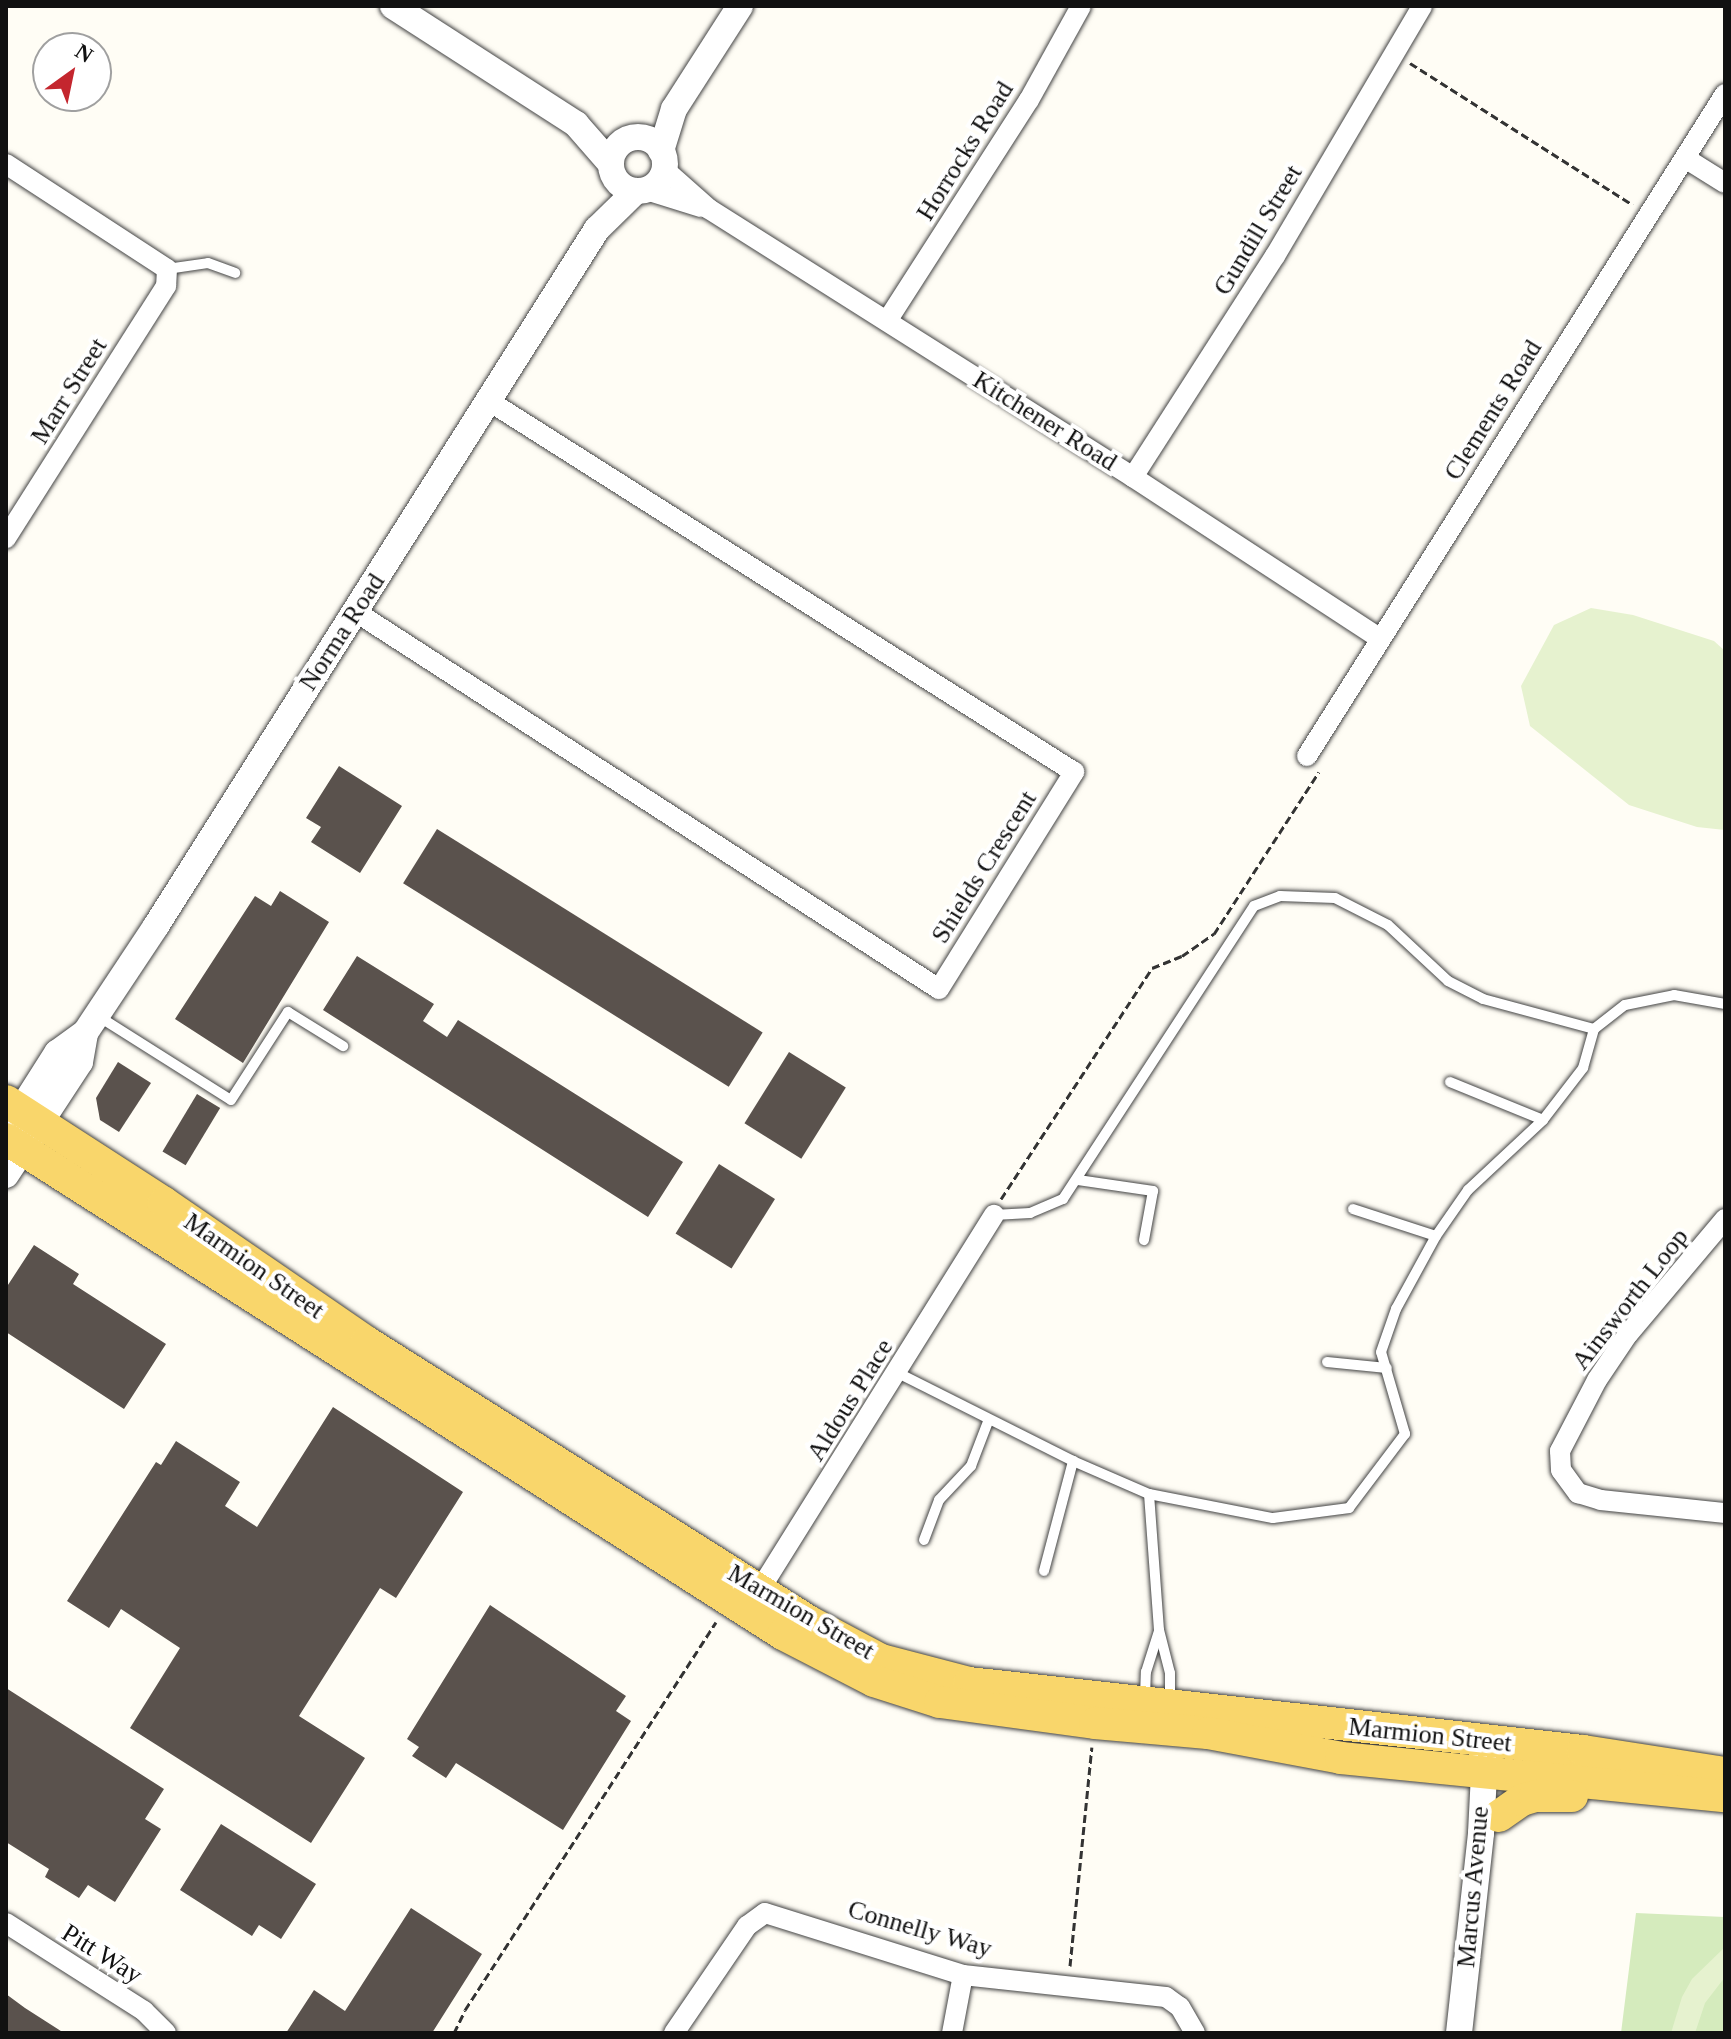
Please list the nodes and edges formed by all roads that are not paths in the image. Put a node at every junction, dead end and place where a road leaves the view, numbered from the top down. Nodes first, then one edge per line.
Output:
1 (393, 6) edge
2 (740, 6) edge
3 (1081, 6) edge
4 (1422, 6) edge
5 (1725, 94) edge
6 (576, 124) junction
7 (648, 149) junction
8 (1685, 158) junction
9 (6, 164) edge
10 (611, 168) junction
11 (1725, 183) edge
12 (641, 190) junction
13 (709, 209) junction
14 (597, 229) junction
15 (167, 269) junction
16 (235, 273) dead end
17 (887, 321) junction
18 (489, 401) junction
19 (1133, 477) junction
20 (6, 538) edge
21 (356, 612) junction
22 (1379, 638) junction
23 (1314, 762) road end
24 (1725, 1004) edge
25 (91, 1024) junction
26 (1594, 1029) junction
27 (343, 1046) dead end
28 (1450, 1082) dead end
29 (1543, 1120) junction
30 (15, 1133) edge
31 (1078, 1180) junction
32 (1353, 1209) dead end
33 (994, 1215) joint
34 (1725, 1219) edge
35 (1436, 1236) junction
36 (1144, 1240) dead end
37 (1327, 1362) dead end
38 (1387, 1368) junction
39 (898, 1373) junction
40 (989, 1419) junction
41 (1073, 1461) junction
42 (1149, 1494) junction
43 (1725, 1513) edge
44 (924, 1540) dead end
45 (1044, 1571) dead end
46 (743, 1604) junction
47 (1159, 1630) junction
48 (1156, 1717) junction
49 (1495, 1756) junction
50 (1725, 1773) edge
51 (1691, 1792) junction
52 (1725, 1796) edge
53 (1499, 1816) junction
54 (6, 1923) edge
55 (963, 1975) junction
56 (166, 2033) edge
57 (674, 2033) edge
58 (952, 2033) edge
59 (1195, 2033) edge
60 (1459, 2033) edge
61 (1476, 2033) edge

1 - 6 street, Kitchener Road
2 - 7 street
3 - 17 street, Horrocks Road
4 - 19 street, Gundill Street
5 - 8 street, Clements Road
6 - 7 street, Kitchener Road
6 - 10 street, Kitchener Road
7 - 10 street
7 - 12 street
7 - 13 street, Kitchener Road
8 - 11 street
8 - 22 street, Clements Road
9 - 15 street
10 - 12 street
10 - 14 street, Norma Road
12 - 13 street, Kitchener Road
12 - 14 street, Norma Road
13 - 17 street, Kitchener Road
14 - 18 street, Norma Road
15 - 16 lane
15 - 20 street, Marr Street
17 - 19 street, Kitchener Road
18 - 21 street, Norma Road
18 - 21 street, Shields Crescent
19 - 22 street, Kitchener Road
21 - 25 street, Norma Road
22 - 23 street, Clements Road
24 - 26 lane
25 - 27 lane
25 - 30 street, Norma Road
26 - 29 lane
26 - 31 lane
28 - 29 lane
29 - 35 lane
30 - 46 main road, Marmion Street
31 - 33 lane
31 - 36 lane
32 - 35 lane
33 - 39 street, Aldous Place
34 - 43 street, Ainsworth Loop
35 - 38 lane
37 - 38 lane
38 - 42 lane
39 - 40 lane
39 - 46 street, Aldous Place
40 - 41 lane
40 - 44 lane
41 - 42 lane
41 - 45 lane
42 - 47 lane
46 - 48 main road, Marmion Street
47 - 48 lane
47 - 48 lane
48 - 49 main road, Marmion Street
49 - 50 main road, Marmion Street
49 - 51 main road, Marmion Street
49 - 53 street, Marcus Avenue
49 - 60 street, Marcus Avenue
51 - 52 main road, Marmion Street
51 - 53 main road
53 - 61 street, Marcus Avenue
54 - 56 street, Pitt Way
55 - 57 street, Connelly Way
55 - 58 street
55 - 59 street, Connelly Way

